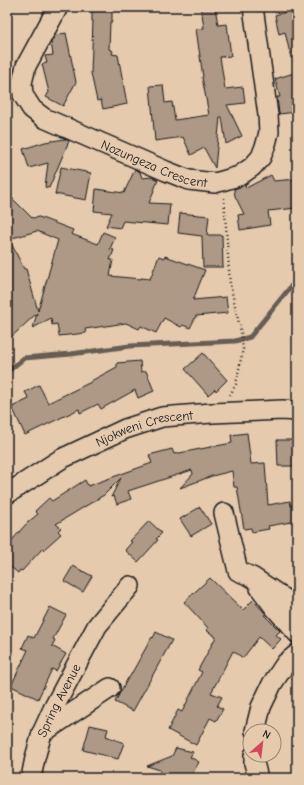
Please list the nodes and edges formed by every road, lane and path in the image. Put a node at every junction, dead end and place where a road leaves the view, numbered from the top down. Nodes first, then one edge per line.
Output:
1 (58, 7) edge
2 (253, 7) edge
3 (215, 183) junction
4 (297, 411) edge
5 (219, 412) junction
6 (7, 494) edge
7 (224, 513) dead end
8 (248, 577) junction
9 (130, 586) dead end
10 (297, 608) edge
11 (297, 633) edge
12 (297, 654) edge
13 (110, 688) dead end
14 (257, 723) edge
15 (42, 733) junction
16 (254, 763) edge
17 (31, 778) edge
18 (258, 778) edge

1 - 3 street, Nozungeza Crescent
2 - 3 street, Nozungeza Crescent
3 - 5 path
4 - 5 street, Njokweni Crescent
5 - 6 street, Njokweni Crescent
7 - 8 street
8 - 10 street
8 - 11 street
9 - 15 street, Spring Avenue
12 - 14 street
13 - 15 street
15 - 17 street, Spring Avenue
16 - 18 street

